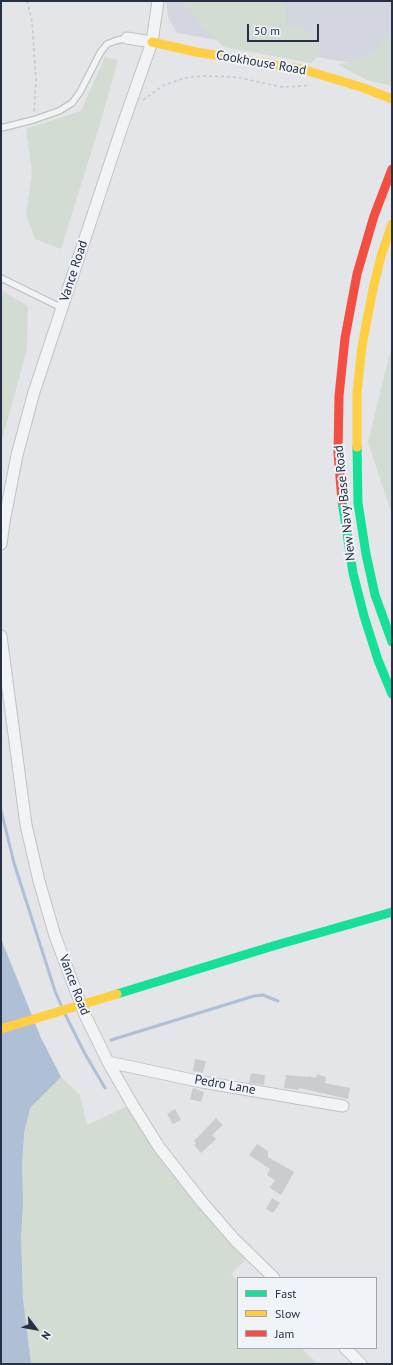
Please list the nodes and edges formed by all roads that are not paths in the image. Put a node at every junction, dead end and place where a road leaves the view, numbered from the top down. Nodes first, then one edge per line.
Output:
1 (158, 1) edge
2 (127, 38) joint
3 (152, 42) junction
4 (392, 99) edge
5 (1, 128) edge
6 (392, 169) edge
7 (392, 224) edge
8 (1, 278) edge
9 (62, 308) junction
10 (1, 544) edge
11 (1, 636) edge
12 (392, 642) edge
13 (392, 694) edge
14 (392, 912) edge
15 (1, 1028) edge
16 (108, 1062) junction
17 (343, 1106) dead end
18 (273, 1277) edge
19 (346, 1349) edge
20 (361, 1364) edge

1 - 3 street, Vance Road
2 - 3 street, Cookhouse Road
2 - 5 lane
3 - 4 main road, Cookhouse Road
3 - 9 street, Vance Road
6 - 13 main road, New Navy Base Road
7 - 12 main road, New Navy Base Road
8 - 9 lane
9 - 10 street, Vance Road
11 - 16 street, Vance Road
14 - 15 main road, bridge
16 - 17 street, Pedro Lane
16 - 18 street, Vance Road
19 - 20 street

